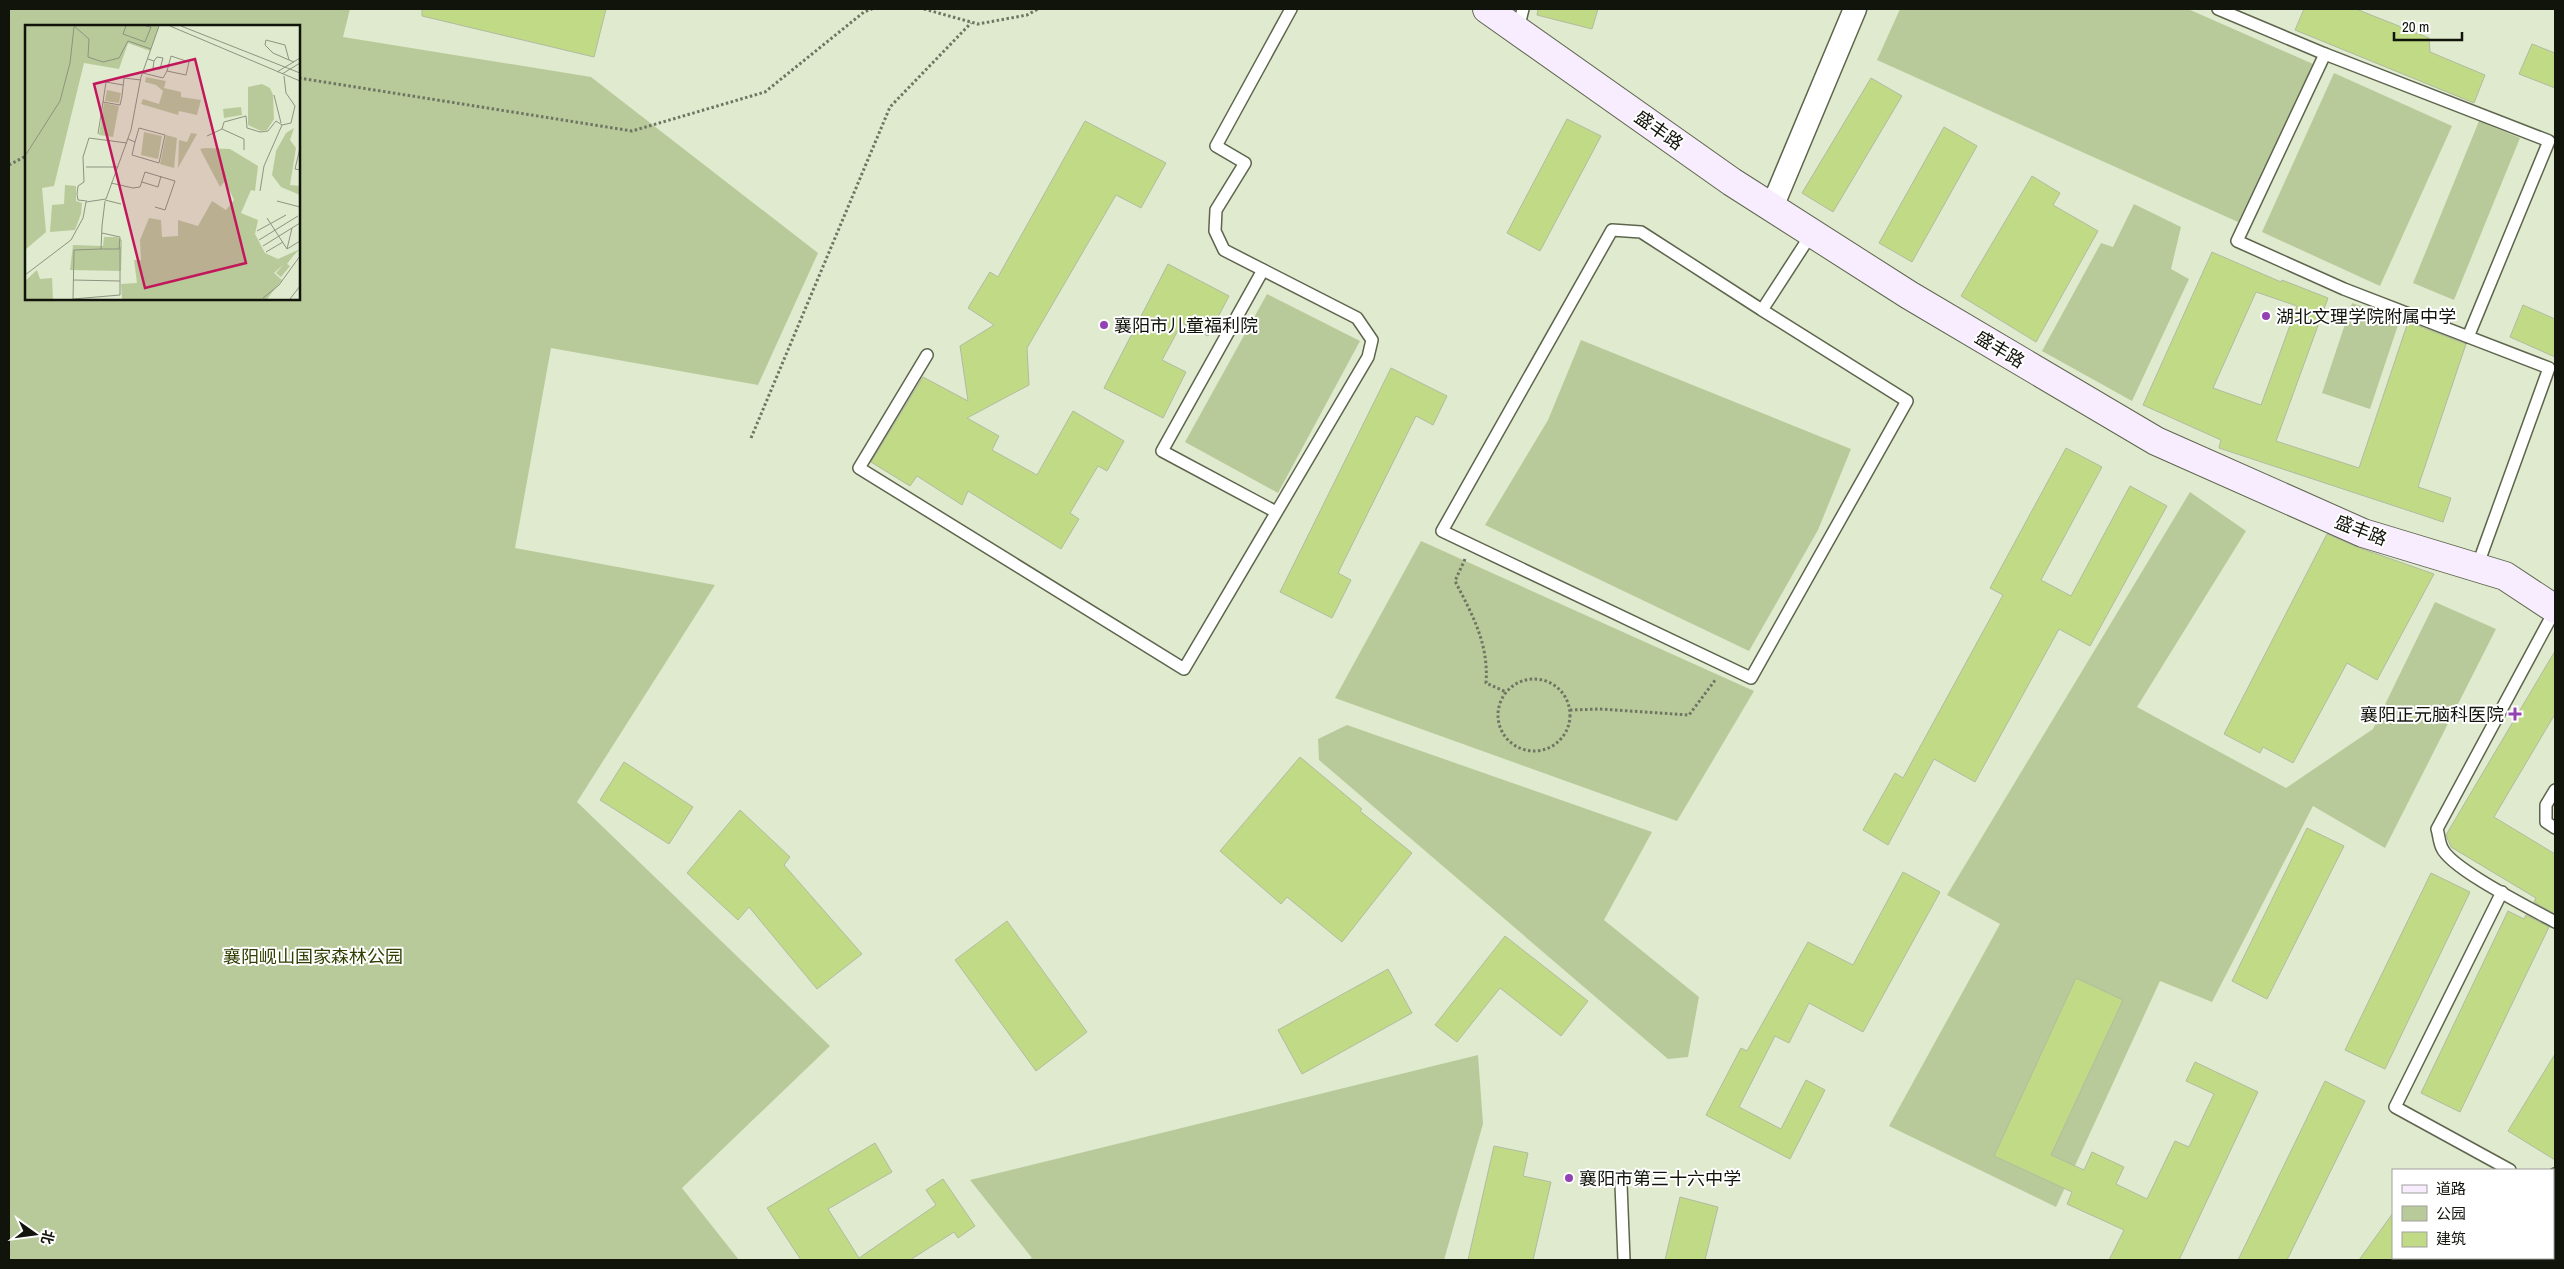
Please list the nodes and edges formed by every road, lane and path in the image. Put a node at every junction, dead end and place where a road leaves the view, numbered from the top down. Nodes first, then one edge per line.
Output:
1 (872, 9) edge
2 (924, 9) edge
3 (1038, 9) edge
4 (1291, 9) edge
5 (1487, 9) edge
6 (1855, 9) edge
7 (2218, 9) edge
8 (1520, 19) edge
9 (971, 22) junction
10 (2325, 54) junction
11 (300, 78) edge
12 (25, 157) edge
13 (9, 165) edge
14 (1772, 207) junction
15 (1812, 233) junction
16 (1263, 270) junction
17 (1762, 310) junction
18 (2468, 337) junction
19 (927, 355) dead end
20 (751, 438) dead end
21 (1276, 512) junction
22 (1472, 545) junction
23 (2477, 567) junction
24 (2555, 609) edge
25 (1726, 666) junction
26 (1506, 692) junction
27 (1570, 710) junction
28 (2555, 790) edge
29 (2555, 828) edge
30 (2502, 892) junction
31 (2555, 922) edge
32 (2508, 1169) edge
33 (1621, 1184) dead end
34 (1624, 1260) edge

1 - 11 path
2 - 9 path
3 - 9 path
4 - 16 lane
5 - 8 street, 盛丰路
6 - 14 street
7 - 10 lane
8 - 14 street, 盛丰路
9 - 20 path
10 - 18 lane
10 - 18 lane
12 - 13 path
14 - 15 street, 盛丰路
15 - 17 lane
15 - 23 street, 盛丰路
16 - 21 lane
16 - 21 lane
17 - 22 lane
17 - 25 lane
18 - 23 lane
19 - 21 lane
22 - 25 lane
22 - 26 path
23 - 24 street, 盛丰路
24 - 30 lane
25 - 27 path
26 - 27 path
26 - 27 path
28 - 29 lane
30 - 31 lane
30 - 32 lane
33 - 34 lane

